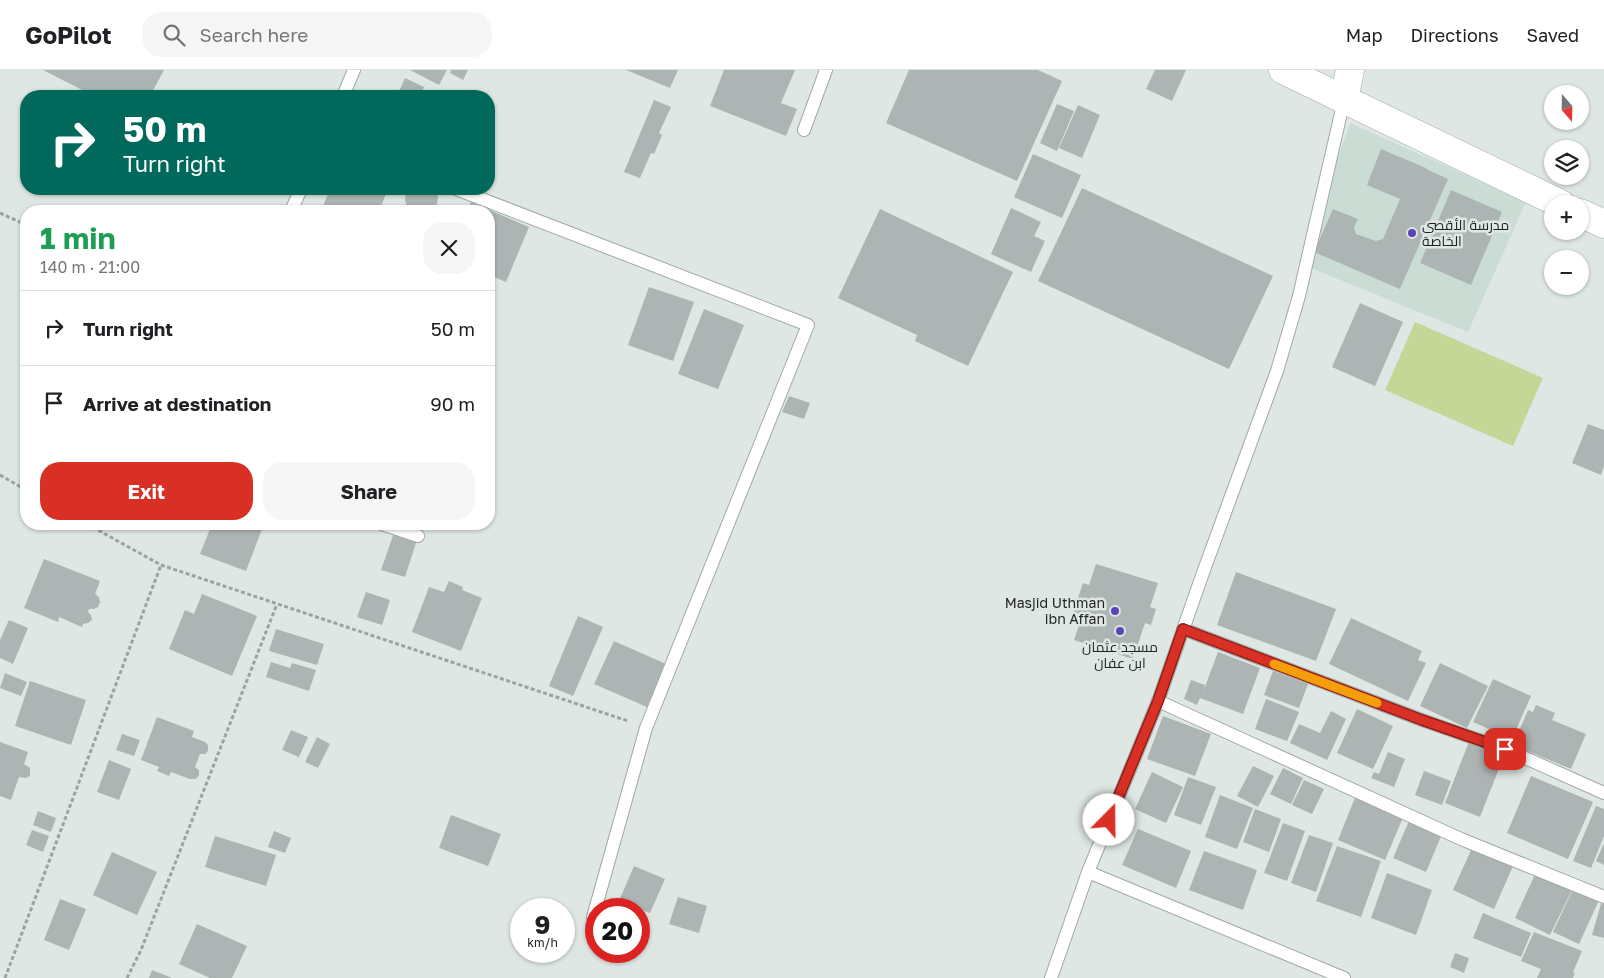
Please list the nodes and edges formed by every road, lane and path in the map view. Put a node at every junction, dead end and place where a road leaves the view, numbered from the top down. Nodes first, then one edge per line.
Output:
1 (354, 70) edge
2 (826, 70) edge
3 (1283, 70) edge
4 (1350, 70) edge
5 (346, 90) edge
6 (1344, 100) junction
7 (804, 130) dead end
8 (472, 195) edge
9 (1544, 196) edge
10 (0, 213) edge
11 (1589, 217) edge
12 (20, 221) edge
13 (1604, 224) edge
14 (0, 475) edge
15 (20, 487) edge
16 (98, 530) edge
17 (400, 530) edge
18 (418, 536) dead end
19 (161, 565) junction
20 (277, 604) junction
21 (1183, 629) junction
22 (1158, 701) junction
23 (646, 728) junction
24 (1604, 793) edge
25 (1088, 872) junction
26 (1604, 896) edge
27 (598, 898) edge
28 (5, 978) edge
29 (127, 978) edge
30 (1051, 978) edge
31 (1344, 978) edge

1 - 5 lane
2 - 7 lane
3 - 6 main road
4 - 6 main road
6 - 9 main road
6 - 21 lane
8 - 23 lane
10 - 12 path
11 - 13 main road
14 - 15 path
16 - 19 path
17 - 18 lane
19 - 20 path
19 - 28 path
20 - 23 path
20 - 29 path
21 - 22 lane
21 - 24 lane
22 - 25 lane
22 - 26 lane
23 - 27 lane
25 - 30 lane
25 - 31 lane

